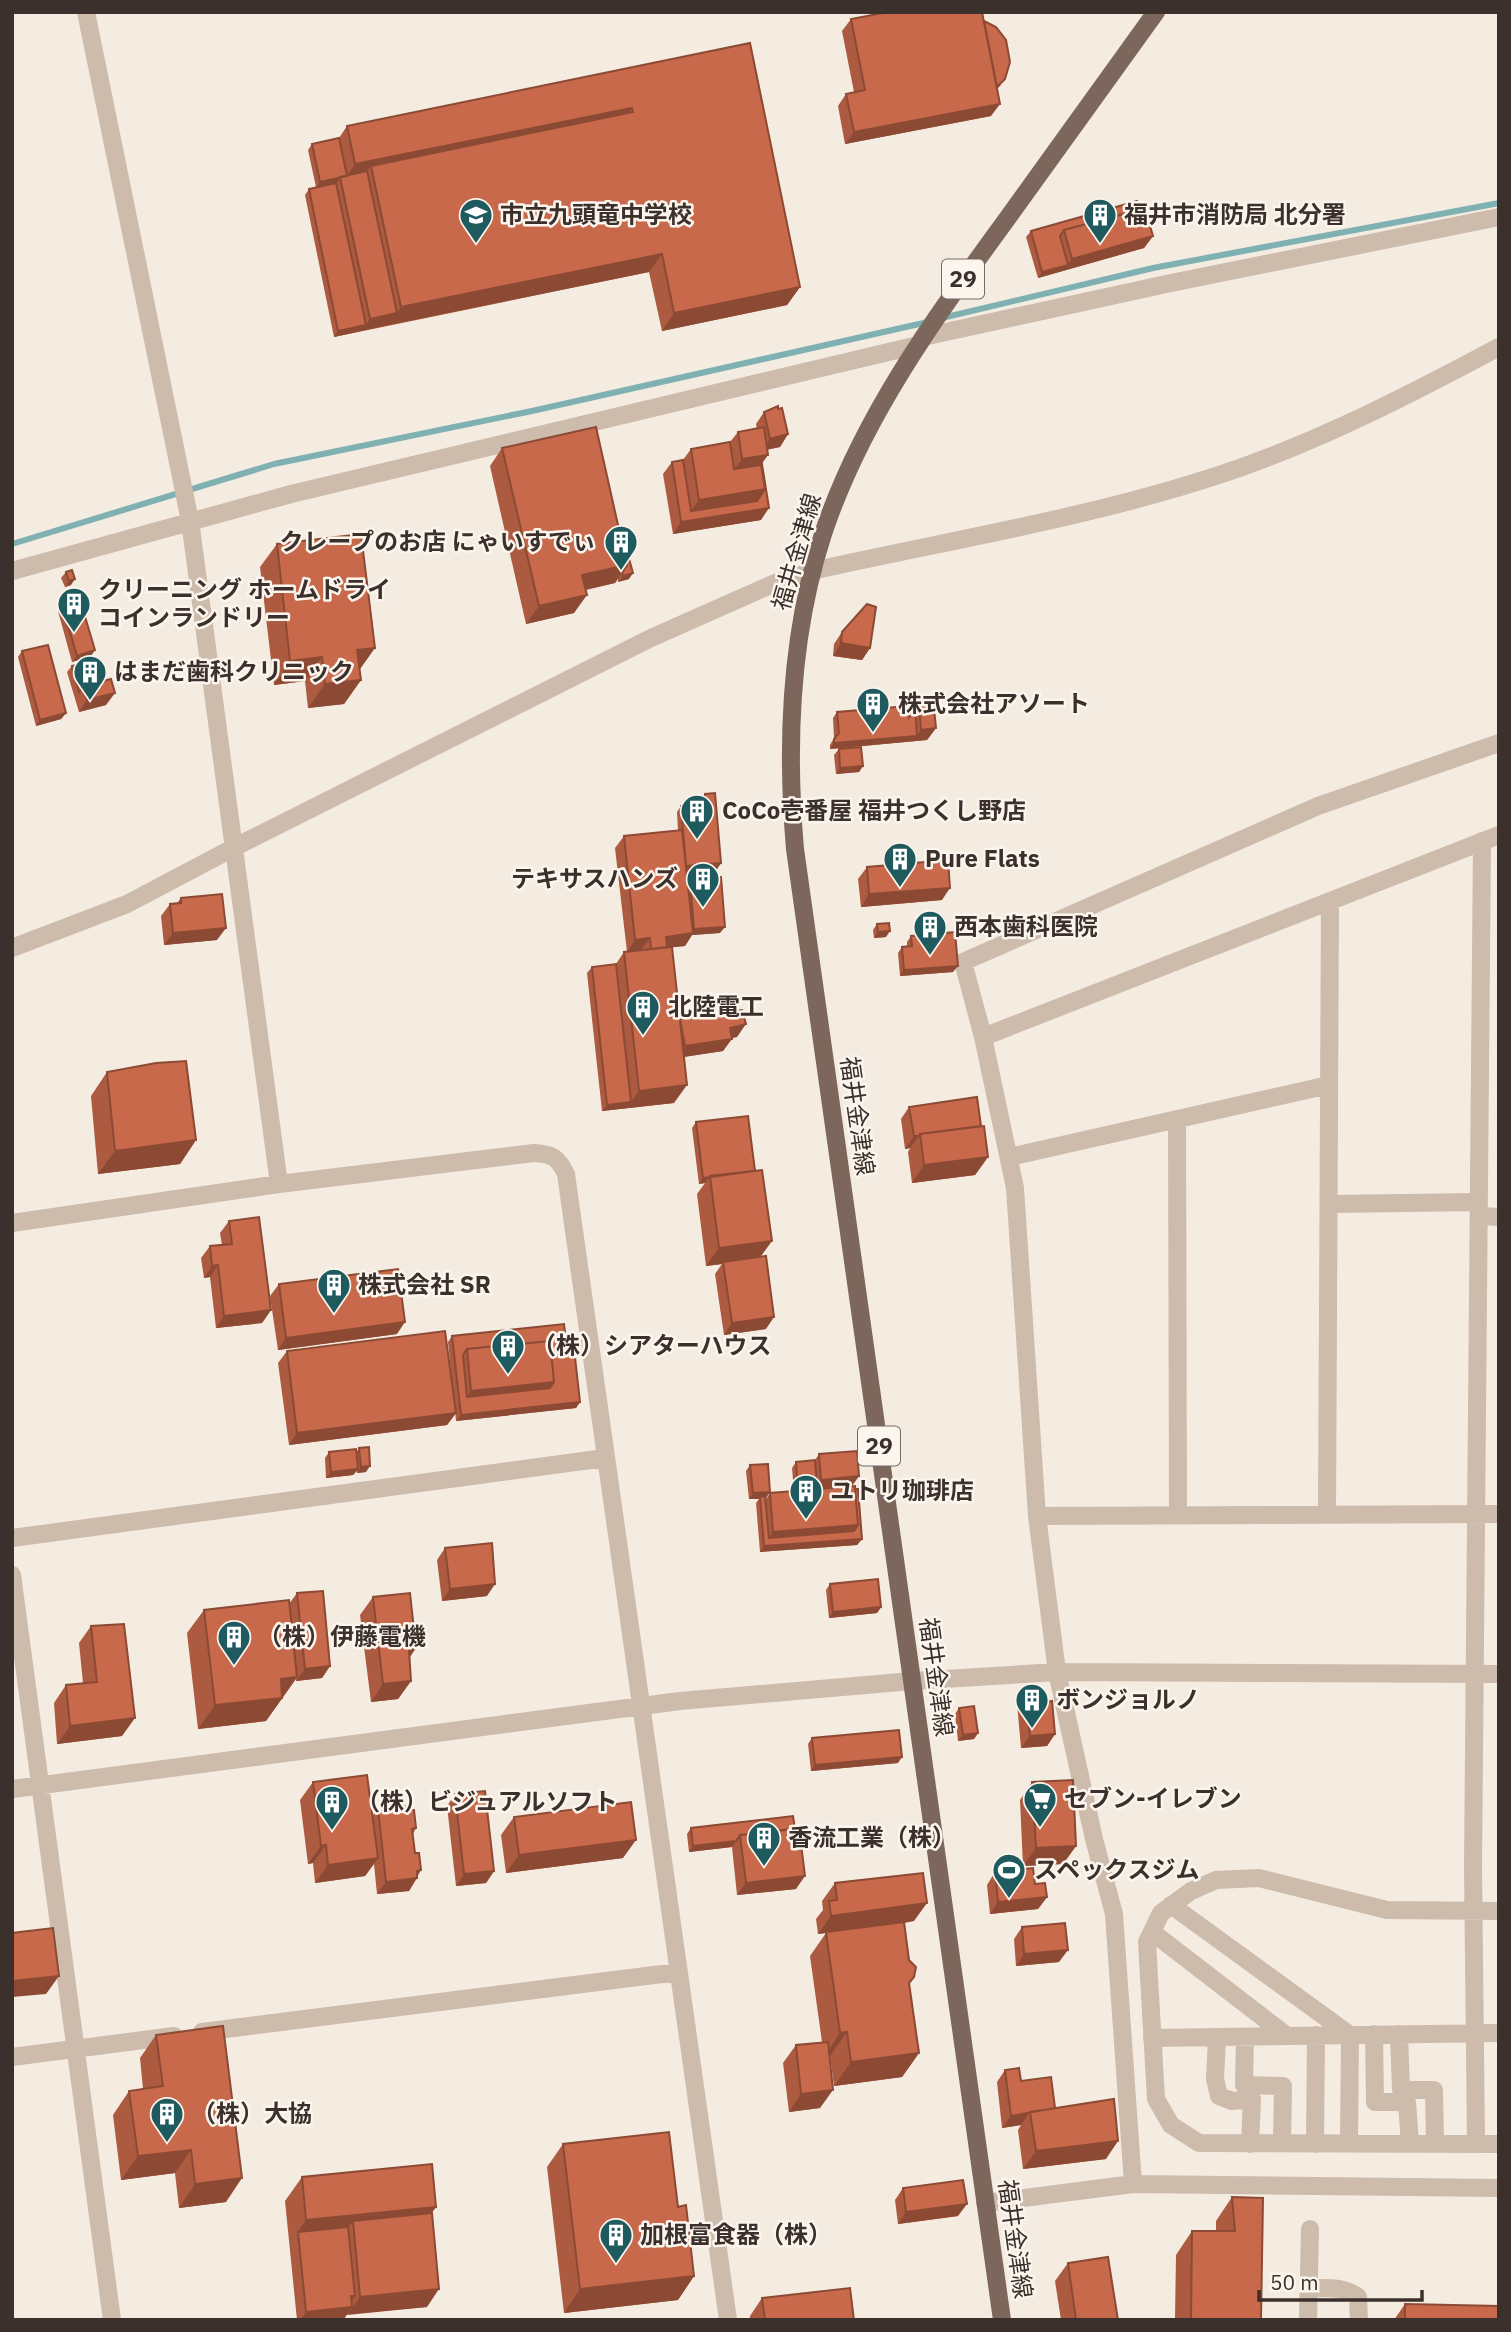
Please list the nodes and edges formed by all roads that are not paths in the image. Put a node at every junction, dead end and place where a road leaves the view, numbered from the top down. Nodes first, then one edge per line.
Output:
1 (86, 12) edge
2 (1156, 12) edge
3 (1499, 216) edge
4 (921, 341) junction
5 (1499, 347) edge
6 (190, 521) junction
7 (12, 571) edge
8 (813, 571) junction
9 (1499, 743) edge
10 (1490, 838) edge
11 (235, 847) junction
12 (1330, 901) junction
13 (1490, 923) edge
14 (12, 948) edge
15 (983, 1037) junction
16 (1490, 1057) edge
17 (1329, 1085) junction
18 (1177, 1119) junction
19 (1009, 1157) junction
20 (279, 1184) junction
21 (1329, 1203) junction
22 (1479, 1209) junction
23 (1499, 1216) edge
24 (12, 1223) edge
25 (605, 1458) junction
26 (1178, 1514) junction
27 (1327, 1514) junction
28 (1477, 1514) junction
29 (1499, 1514) edge
30 (1037, 1516) junction
31 (12, 1538) edge
32 (12, 1575) edge
33 (1057, 1672) junction
34 (1475, 1674) junction
35 (1499, 1674) edge
36 (912, 1681) junction
37 (640, 1706) junction
38 (40, 1786) junction
39 (12, 1789) edge
40 (1171, 1905) junction
41 (1474, 1911) junction
42 (1499, 1911) edge
43 (1152, 1932) junction
44 (678, 1972) junction
45 (1475, 2033) junction
46 (1499, 2033) edge
47 (1374, 2034) junction
48 (1399, 2034) junction
49 (1316, 2035) junction
50 (1350, 2035) junction
51 (1245, 2036) junction
52 (1287, 2036) junction
53 (1217, 2037) junction
54 (1152, 2038) junction
55 (76, 2048) junction
56 (12, 2057) edge
57 (1282, 2143) junction
58 (1250, 2144) junction
59 (1315, 2144) junction
60 (1349, 2144) junction
61 (1410, 2144) junction
62 (1435, 2144) junction
63 (1476, 2144) junction
64 (1499, 2144) edge
65 (1133, 2184) junction
66 (1499, 2188) edge
67 (985, 2203) junction
68 (1310, 2229) dead end
69 (1309, 2288) junction
70 (112, 2320) edge
71 (728, 2320) edge
72 (1002, 2320) edge
73 (1308, 2320) edge
74 (1359, 2320) edge

1 - 6 street
2 - 4 main road, 福井金津線 / 29
3 - 4 street
4 - 6 street
4 - 8 main road, 福井金津線 / 29
5 - 8 street
6 - 7 street
6 - 11 street
8 - 11 street
8 - 36 main road, 福井金津線 / 29
9 - 15 street
10 - 12 street
10 - 13 street
11 - 14 street
11 - 20 street
12 - 15 street
12 - 17 street
13 - 16 street
15 - 19 street
16 - 22 street
17 - 18 street
17 - 21 street
18 - 19 street
18 - 26 street
19 - 30 street
20 - 24 street
20 - 25 street
21 - 22 street
21 - 27 street
22 - 23 street
22 - 28 street
25 - 31 street
25 - 37 street
26 - 27 street
26 - 30 street
27 - 28 street
28 - 29 street
28 - 34 street
30 - 33 street
32 - 38 street
33 - 34 street
33 - 36 street
33 - 65 street
34 - 35 street
34 - 41 street
36 - 37 street
36 - 67 main road, 福井金津線 / 29
37 - 38 street
37 - 44 street
38 - 39 street
38 - 55 street
40 - 41 street
40 - 43 street
40 - 50 street
41 - 42 street
41 - 45 street
43 - 52 street
43 - 54 street
44 - 55 street
44 - 71 street
45 - 46 street
45 - 48 street
45 - 63 street
47 - 48 street
47 - 50 street
47 - 61 street
48 - 62 street
49 - 50 street
49 - 52 street
49 - 59 street
50 - 60 street
51 - 52 street
51 - 53 street
51 - 57 street
53 - 54 street
53 - 58 street
54 - 58 street
55 - 56 street
55 - 70 street
57 - 58 street
57 - 59 street
59 - 60 street
60 - 61 street
61 - 62 street
62 - 63 street
63 - 64 street
65 - 66 street
65 - 67 street
67 - 72 main road, 福井金津線 / 29
68 - 69 street
69 - 73 street
69 - 74 street

